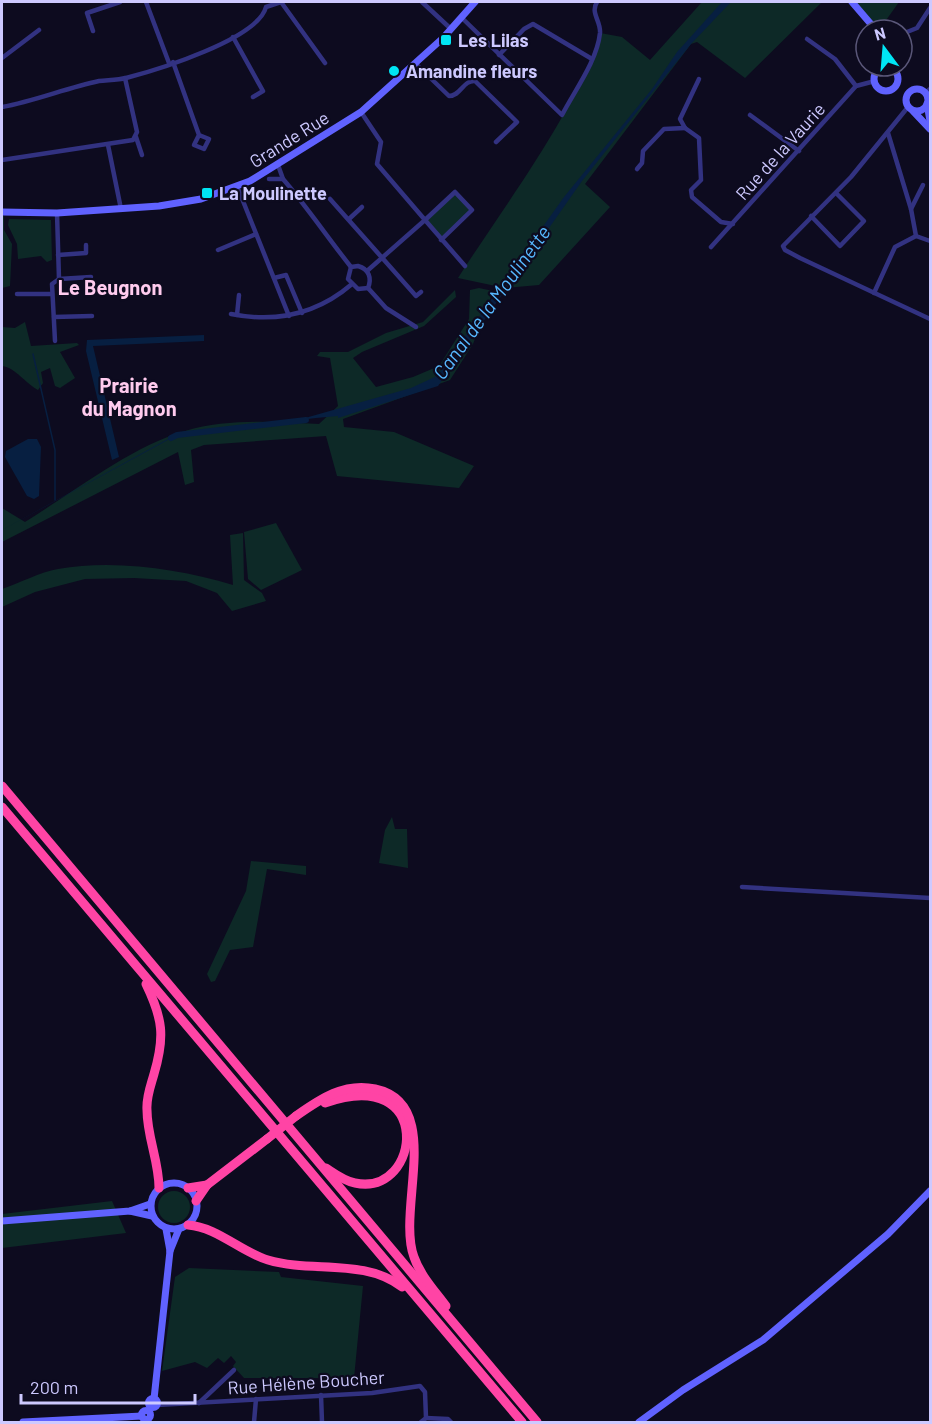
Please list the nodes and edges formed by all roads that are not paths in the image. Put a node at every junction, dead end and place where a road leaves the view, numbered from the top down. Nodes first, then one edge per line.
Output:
1 (120, 2) edge
2 (146, 2) edge
3 (281, 2) edge
4 (422, 2) edge
5 (475, 2) edge
6 (597, 2) edge
7 (852, 2) edge
8 (266, 4) edge
9 (930, 9) edge
10 (462, 18) junction
11 (866, 18) edge
12 (452, 29) junction
13 (914, 29) edge
14 (39, 30) dead end
15 (93, 31) dead end
16 (233, 37) junction
17 (807, 39) dead end
18 (499, 55) junction
19 (2, 58) edge
20 (592, 59) junction
21 (171, 62) junction
22 (324, 63) dead end
23 (416, 64) junction
24 (125, 78) junction
25 (875, 78) edge
26 (898, 78) joint
27 (699, 80) dead end
28 (875, 81) junction
29 (856, 87) junction
30 (915, 89) junction
31 (890, 90) junction
32 (928, 91) edge
33 (253, 97) dead end
34 (905, 98) junction
35 (927, 105) junction
36 (2, 107) edge
37 (910, 109) junction
38 (361, 112) junction
39 (750, 115) dead end
40 (930, 121) edge
41 (685, 128) junction
42 (930, 129) edge
43 (888, 132) junction
44 (199, 135) dead end
45 (136, 137) junction
46 (496, 142) dead end
47 (108, 145) junction
48 (799, 151) junction
49 (142, 155) dead end
50 (2, 160) edge
51 (278, 165) junction
52 (637, 170) dead end
53 (269, 179) dead end
54 (282, 179) junction
55 (923, 185) dead end
56 (237, 186) junction
57 (836, 193) junction
58 (330, 199) dead end
59 (909, 201) junction
60 (915, 202) junction
61 (362, 207) dead end
62 (121, 209) junction
63 (911, 209) junction
64 (2, 212) edge
65 (57, 213) junction
66 (811, 216) junction
67 (349, 219) junction
68 (425, 220) junction
69 (733, 224) junction
70 (256, 234) junction
71 (916, 236) junction
72 (441, 240) junction
73 (930, 241) edge
74 (86, 245) dead end
75 (711, 247) dead end
76 (218, 250) dead end
77 (58, 255) junction
78 (382, 259) junction
79 (465, 266) dead end
80 (351, 267) junction
81 (367, 272) junction
82 (91, 277) dead end
83 (274, 278) junction
84 (59, 279) junction
85 (352, 284) junction
86 (368, 288) junction
87 (421, 292) dead end
88 (874, 293) junction
89 (17, 294) dead end
90 (52, 294) junction
91 (240, 295) dead end
92 (302, 313) junction
93 (231, 314) dead end
94 (237, 315) junction
95 (92, 316) dead end
96 (289, 316) junction
97 (54, 317) junction
98 (930, 319) edge
99 (416, 327) dead end
100 (55, 341) dead end
101 (2, 786) edge
102 (2, 807) edge
103 (742, 887) dead end
104 (930, 898) edge
105 (140, 971) junction
106 (300, 1114) junction
107 (318, 1164) junction
108 (207, 1185) junction
109 (159, 1188) junction
110 (188, 1188) junction
111 (930, 1191) edge
112 (196, 1201) junction
113 (150, 1204) junction
114 (130, 1211) junction
115 (152, 1216) junction
116 (2, 1221) edge
117 (183, 1227) junction
118 (166, 1228) junction
119 (170, 1251) junction
120 (414, 1295) junction
121 (480, 1355) junction
122 (234, 1370) dead end
123 (321, 1395) junction
124 (256, 1399) junction
125 (199, 1403) junction
126 (150, 1411) edge
127 (426, 1418) junction
128 (23, 1422) edge
129 (255, 1422) edge
130 (322, 1422) edge
131 (421, 1422) edge
132 (452, 1422) edge
133 (522, 1422) edge
134 (537, 1422) edge
135 (639, 1422) edge

1 - 15 street
2 - 21 street
3 - 8 street
3 - 22 street
4 - 12 street
5 - 10 street, Grande Rue
6 - 20 street
7 - 11 street
8 - 16 street
9 - 13 street
10 - 12 street, Grande Rue
10 - 18 street
12 - 23 street, Grande Rue
14 - 19 street
16 - 21 street
16 - 33 street
17 - 29 street
18 - 20 street
18 - 20 street
21 - 24 street
21 - 44 street
23 - 38 street, Grande Rue
23 - 46 street
24 - 36 street
24 - 45 street
25 - 28 street
26 - 30 street
26 - 31 street
27 - 41 street
28 - 29 street
28 - 31 street
29 - 48 street, Rue de la Vaurie
30 - 32 street
30 - 34 street
31 - 34 street
32 - 35 street
34 - 37 street
35 - 37 street
35 - 40 street
37 - 42 street
37 - 43 street
38 - 51 street, Grande Rue
38 - 68 street
39 - 48 street
41 - 52 street
41 - 69 street
43 - 57 street
43 - 59 street
45 - 47 street
45 - 49 street
47 - 50 street
47 - 62 street
48 - 69 street, Rue de la Vaurie
51 - 54 street
51 - 56 street, Grande Rue
53 - 54 street
54 - 80 street
55 - 60 street
56 - 62 street, Grande Rue
56 - 70 street
57 - 66 street
57 - 66 street
58 - 67 street
59 - 60 street
59 - 63 street
60 - 63 street
61 - 67 street
62 - 65 street, Grande Rue
63 - 71 street
64 - 65 street, Grande Rue
65 - 77 street
66 - 88 street
67 - 78 street
68 - 72 street
68 - 72 street
68 - 78 street
69 - 75 street, Rue de la Vaurie
70 - 76 street
70 - 83 street
71 - 73 street
71 - 88 street
72 - 79 street
74 - 77 street
77 - 84 street
78 - 81 street
78 - 87 street
80 - 81 street
80 - 85 street
81 - 86 street
82 - 84 street
83 - 92 street
83 - 96 street
84 - 90 street
85 - 86 street
85 - 92 street
86 - 99 street
88 - 98 street
89 - 90 street
90 - 97 street
91 - 94 street
92 - 96 street
93 - 94 street
94 - 96 street
95 - 97 street
97 - 100 street
101 - 107 highway
102 - 105 highway
103 - 104 street
105 - 109 highway
105 - 120 highway
106 - 107 highway
106 - 108 highway, bridge
106 - 121 highway
107 - 121 highway
108 - 110 highway
108 - 112 highway
109 - 110 street
109 - 113 street
110 - 112 street
111 - 135 street
112 - 117 street
113 - 114 street
113 - 115 street
114 - 115 street
114 - 116 street
115 - 118 street
117 - 118 street
117 - 119 street
117 - 120 highway
118 - 119 street
119 - 126 street
120 - 133 highway
121 - 134 highway
122 - 125 street
123 - 124 street, Rue Hélène Boucher
123 - 127 street, Rue Hélène Boucher
123 - 130 street
124 - 125 street, Rue Hélène Boucher
124 - 129 street
125 - 126 street, Rue Hélène Boucher
126 - 128 street
127 - 131 street
127 - 132 street

